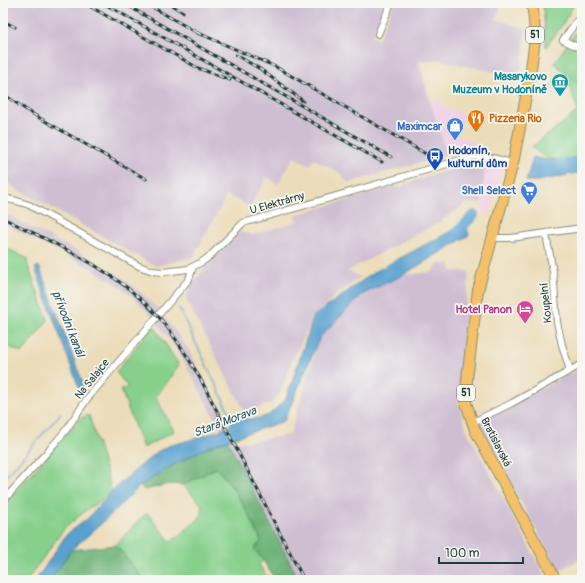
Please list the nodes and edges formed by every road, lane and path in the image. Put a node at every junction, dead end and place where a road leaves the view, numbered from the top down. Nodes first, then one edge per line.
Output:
1 (391, 3) edge
2 (532, 3) edge
3 (582, 14) edge
4 (378, 34) dead end
5 (582, 49) edge
6 (513, 163) junction
7 (3, 198) edge
8 (582, 228) edge
9 (546, 234) junction
10 (492, 238) junction
11 (194, 267) junction
12 (582, 364) edge
13 (570, 370) junction
14 (471, 423) junction
15 (3, 501) edge
16 (556, 580) edge

1 - 4 street
2 - 6 main road, 51
3 - 5 street
6 - 10 main road, Bratislavská / 51
6 - 11 street, U Elektrárny
7 - 11 street, U Elektrárny
8 - 9 street
9 - 10 street
9 - 13 street, Koupelní
10 - 14 main road, Bratislavská / 51
11 - 15 street, Na Salajce
12 - 13 street
13 - 14 street
14 - 16 main road, Bratislavská / 51

